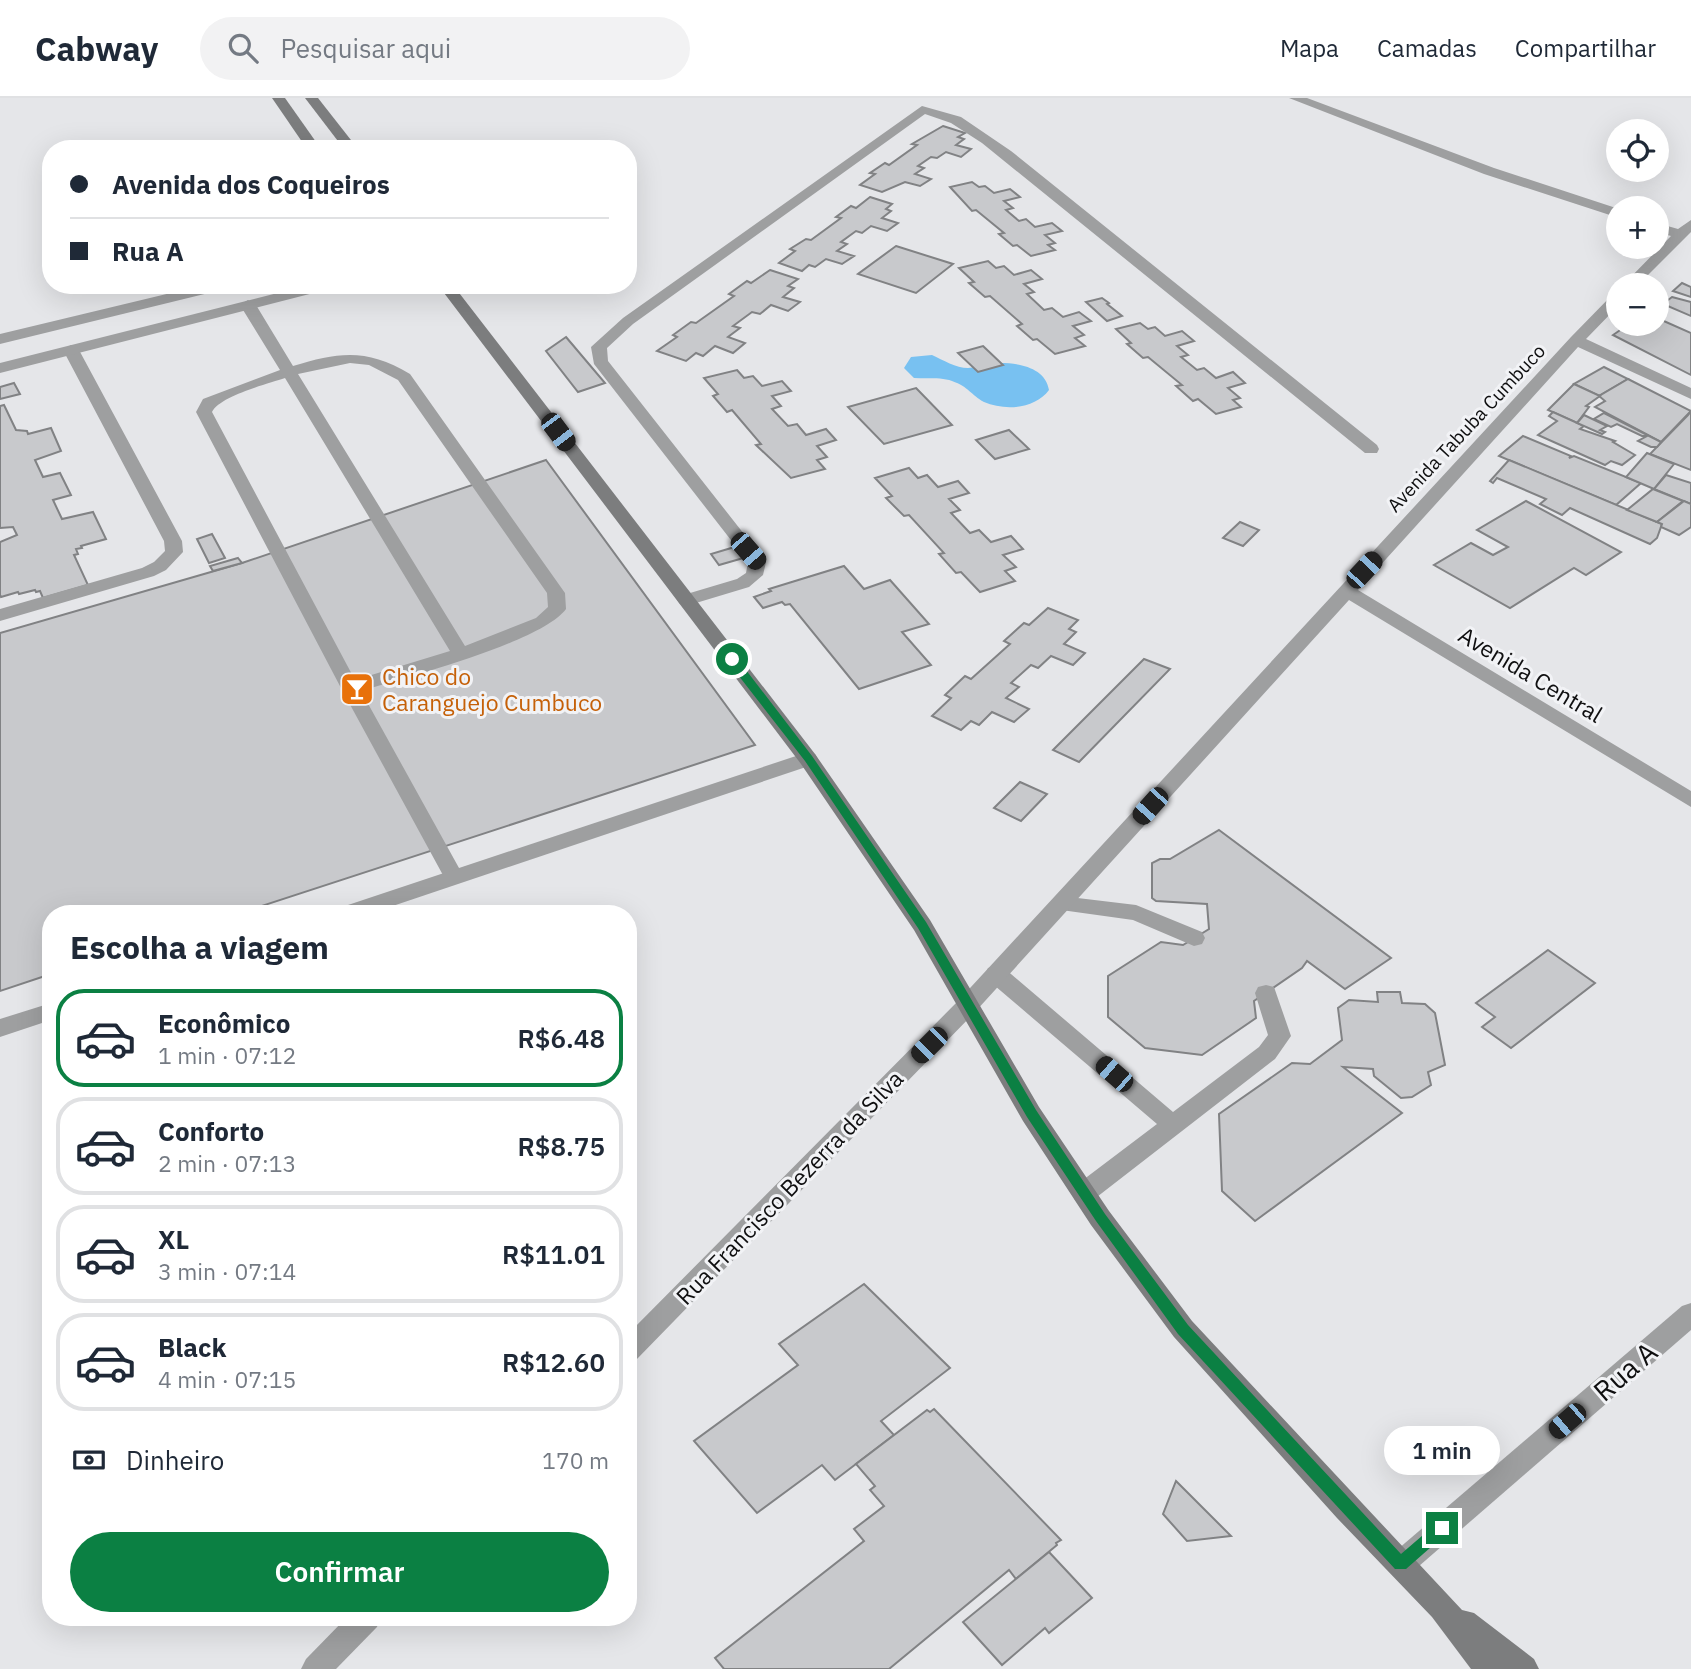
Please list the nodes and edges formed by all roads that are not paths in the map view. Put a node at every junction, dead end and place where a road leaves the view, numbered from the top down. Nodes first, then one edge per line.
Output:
1 (278, 98) edge
2 (311, 98) edge
3 (1295, 98) edge
4 (308, 140) edge
5 (344, 140) edge
6 (1606, 210) edge
7 (1686, 229) edge
8 (1642, 273) edge
9 (187, 294) edge
10 (294, 294) edge
11 (452, 294) edge
12 (248, 306) junction
13 (1606, 309) edge
14 (56, 326) junction
15 (0, 339) edge
16 (1576, 340) junction
17 (71, 350) junction
18 (0, 368) edge
19 (287, 374) junction
20 (1691, 394) edge
21 (1371, 449) dead end
22 (1346, 590) junction
23 (686, 600) junction
24 (0, 615) edge
25 (461, 654) junction
26 (350, 688) junction
27 (808, 759) junction
28 (1691, 800) edge
29 (454, 877) junction
30 (1061, 904) junction
31 (371, 905) edge
32 (1194, 938) dead end
33 (996, 974) junction
34 (1266, 993) dead end
35 (967, 1006) junction
36 (42, 1014) edge
37 (0, 1028) edge
38 (1172, 1124) junction
39 (1084, 1192) junction
40 (1691, 1314) edge
41 (637, 1342) edge
42 (1401, 1564) junction
43 (1443, 1607) junction
44 (358, 1626) edge
45 (316, 1669) edge
46 (1489, 1669) edge
47 (1524, 1669) edge

1 - 4 main road
2 - 5 main road
3 - 6 street
7 - 8 street
9 - 14 street
10 - 12 street
11 - 23 main road
12 - 17 street
12 - 19 street
13 - 16 street, Avenida Tabuba Cumbuco
14 - 15 street
14 - 17 street
16 - 20 street
16 - 22 street, Avenida Tabuba Cumbuco
17 - 18 street
17 - 24 street
19 - 25 street
19 - 25 street
19 - 26 street
21 - 23 street
22 - 28 street, Avenida Central
22 - 30 street, Rua Francisco Bezerra da Silva
23 - 27 main road
25 - 26 street
26 - 29 street
27 - 29 street
27 - 35 main road
29 - 31 street
30 - 32 street
30 - 33 street, Rua Francisco Bezerra da Silva
33 - 35 street, Rua Francisco Bezerra da Silva
33 - 38 street
34 - 38 street
35 - 39 main road
35 - 41 street, Rua Francisco Bezerra da Silva
36 - 37 street
38 - 39 street
39 - 42 main road
40 - 42 street, Rua A
42 - 43 main road
43 - 46 main road
43 - 47 main road
44 - 45 street

